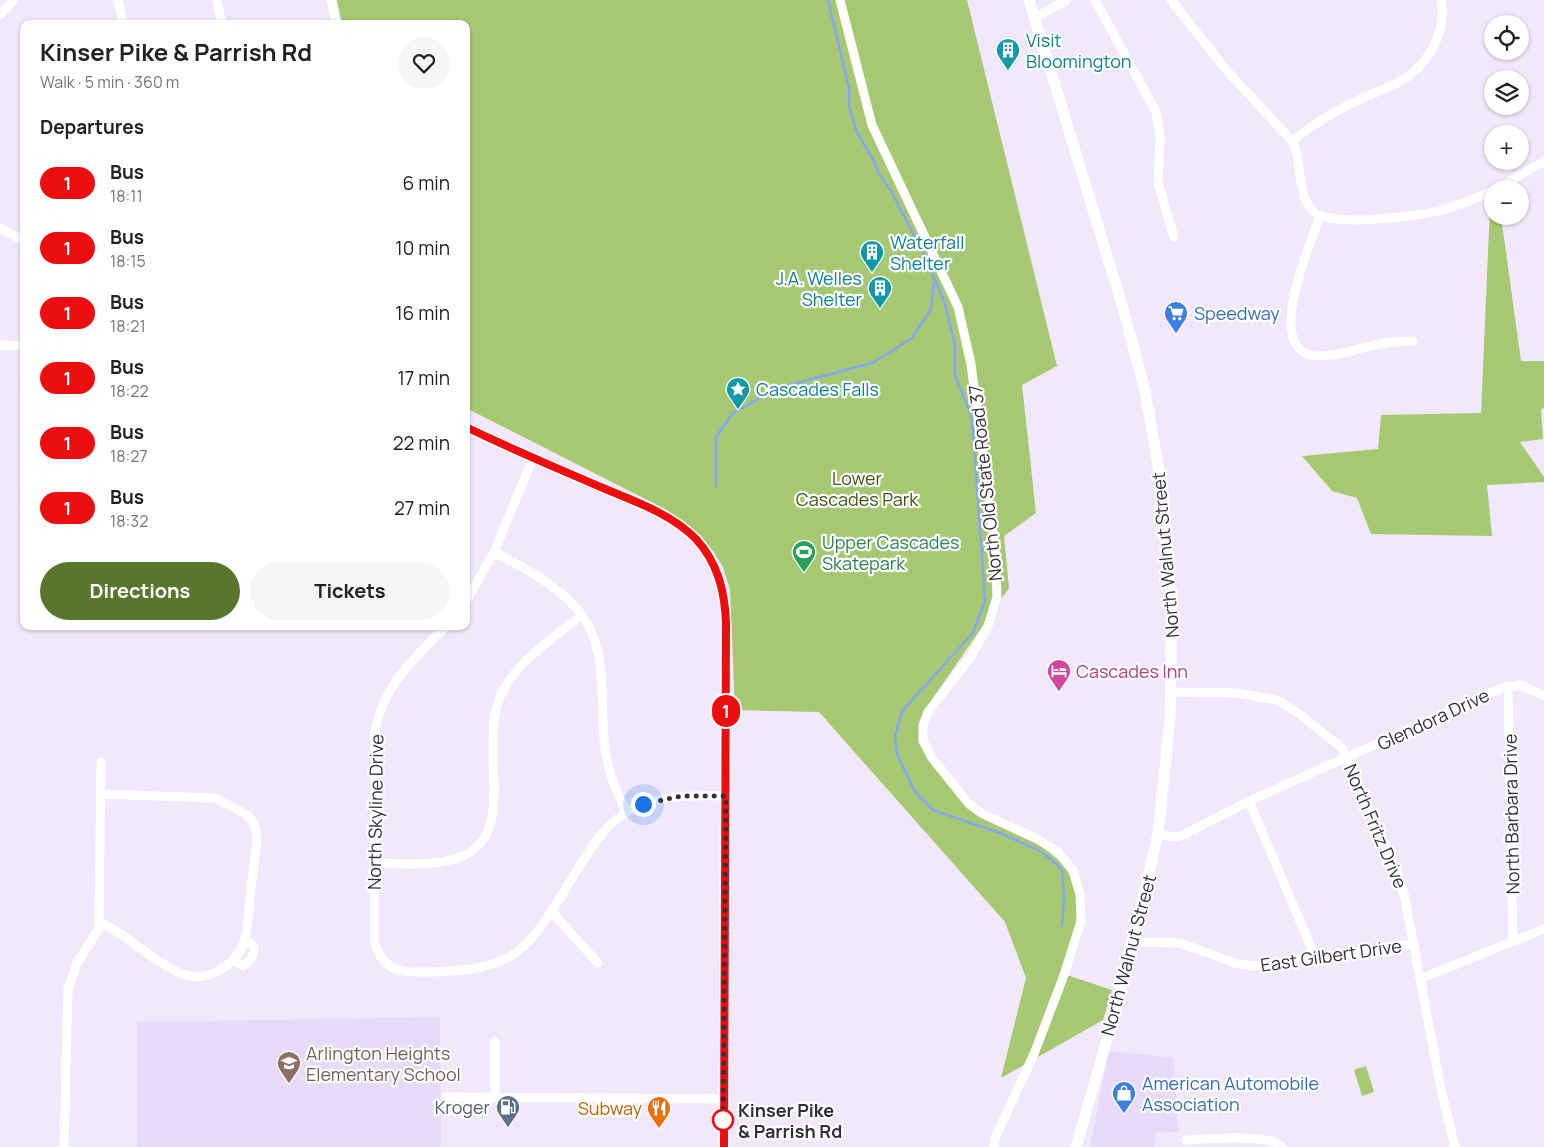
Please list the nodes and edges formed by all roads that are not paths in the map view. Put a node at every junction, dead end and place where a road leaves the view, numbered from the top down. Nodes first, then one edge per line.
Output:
1 (14, 0) edge
2 (118, 0) edge
3 (217, 0) edge
4 (332, 0) edge
5 (840, 0) edge
6 (1029, 0) edge
7 (1066, 0) edge
8 (1095, 0) edge
9 (1171, 0) edge
10 (1442, 0) edge
11 (1, 12) edge
12 (1035, 18) junction
13 (122, 20) edge
14 (221, 20) edge
15 (335, 20) edge
16 (1292, 141) junction
17 (1544, 161) edge
18 (1512, 180) edge
19 (1484, 194) edge
20 (1320, 216) junction
21 (0, 228) edge
22 (1174, 237) dead end
23 (20, 239) edge
24 (1413, 341) dead end
25 (0, 345) edge
26 (20, 346) edge
27 (470, 429) edge
28 (533, 458) junction
29 (494, 552) junction
30 (470, 595) edge
31 (582, 615) junction
32 (442, 630) edge
33 (1508, 686) junction
34 (1171, 692) junction
35 (1544, 696) edge
36 (1348, 758) junction
37 (101, 762) dead end
38 (100, 794) junction
39 (726, 796) junction
40 (1250, 801) junction
41 (627, 812) junction
42 (1158, 834) junction
43 (374, 863) junction
44 (552, 912) junction
45 (99, 922) junction
46 (1544, 928) edge
47 (245, 939) junction
48 (1513, 941) junction
49 (1134, 942) junction
50 (1413, 944) junction
51 (1316, 959) junction
52 (233, 960) junction
53 (598, 963) dead end
54 (1420, 978) junction
55 (495, 1041) dead end
56 (444, 1097) dead end
57 (495, 1097) junction
58 (723, 1099) junction
59 (1186, 1140) dead end
60 (64, 1147) edge
61 (724, 1147) edge
62 (994, 1147) edge
63 (1076, 1147) edge
64 (1282, 1147) edge
65 (1455, 1147) edge

1 - 11 street
2 - 13 street
3 - 14 street
4 - 15 street
5 - 62 street, North Old State Road 37
6 - 12 main road, North Walnut Street
7 - 12 street
8 - 22 street
9 - 16 street
10 - 16 street
12 - 34 main road, North Walnut Street
16 - 20 street
17 - 18 street
19 - 20 street
20 - 24 street
21 - 23 street
25 - 26 street
27 - 28 street
28 - 29 street
28 - 39 street
29 - 30 street
29 - 31 street
31 - 41 street
31 - 43 street
32 - 43 street, North Skyline Drive
33 - 35 street, Glendora Drive
33 - 36 street, Glendora Drive
33 - 48 street, North Barbara Drive
34 - 36 street, North Fritz Drive
34 - 42 main road, North Walnut Street
36 - 40 street, Glendora Drive
36 - 50 street, North Fritz Drive
37 - 38 street
38 - 45 street
38 - 47 street
39 - 41 street
39 - 58 street
40 - 42 street, Glendora Drive
40 - 51 street
41 - 44 street
42 - 49 main road, North Walnut Street
43 - 44 street, North Skyline Drive
44 - 53 street
45 - 52 street
45 - 60 street
46 - 48 street
47 - 52 street
47 - 52 street
48 - 54 street
49 - 51 street, East Gilbert Drive
49 - 63 main road, North Walnut Street
50 - 51 street, East Gilbert Drive
50 - 54 street, North Fritz Drive
54 - 65 street, North Fritz Drive
55 - 57 street
56 - 57 street
57 - 58 street
58 - 61 street
59 - 64 street

